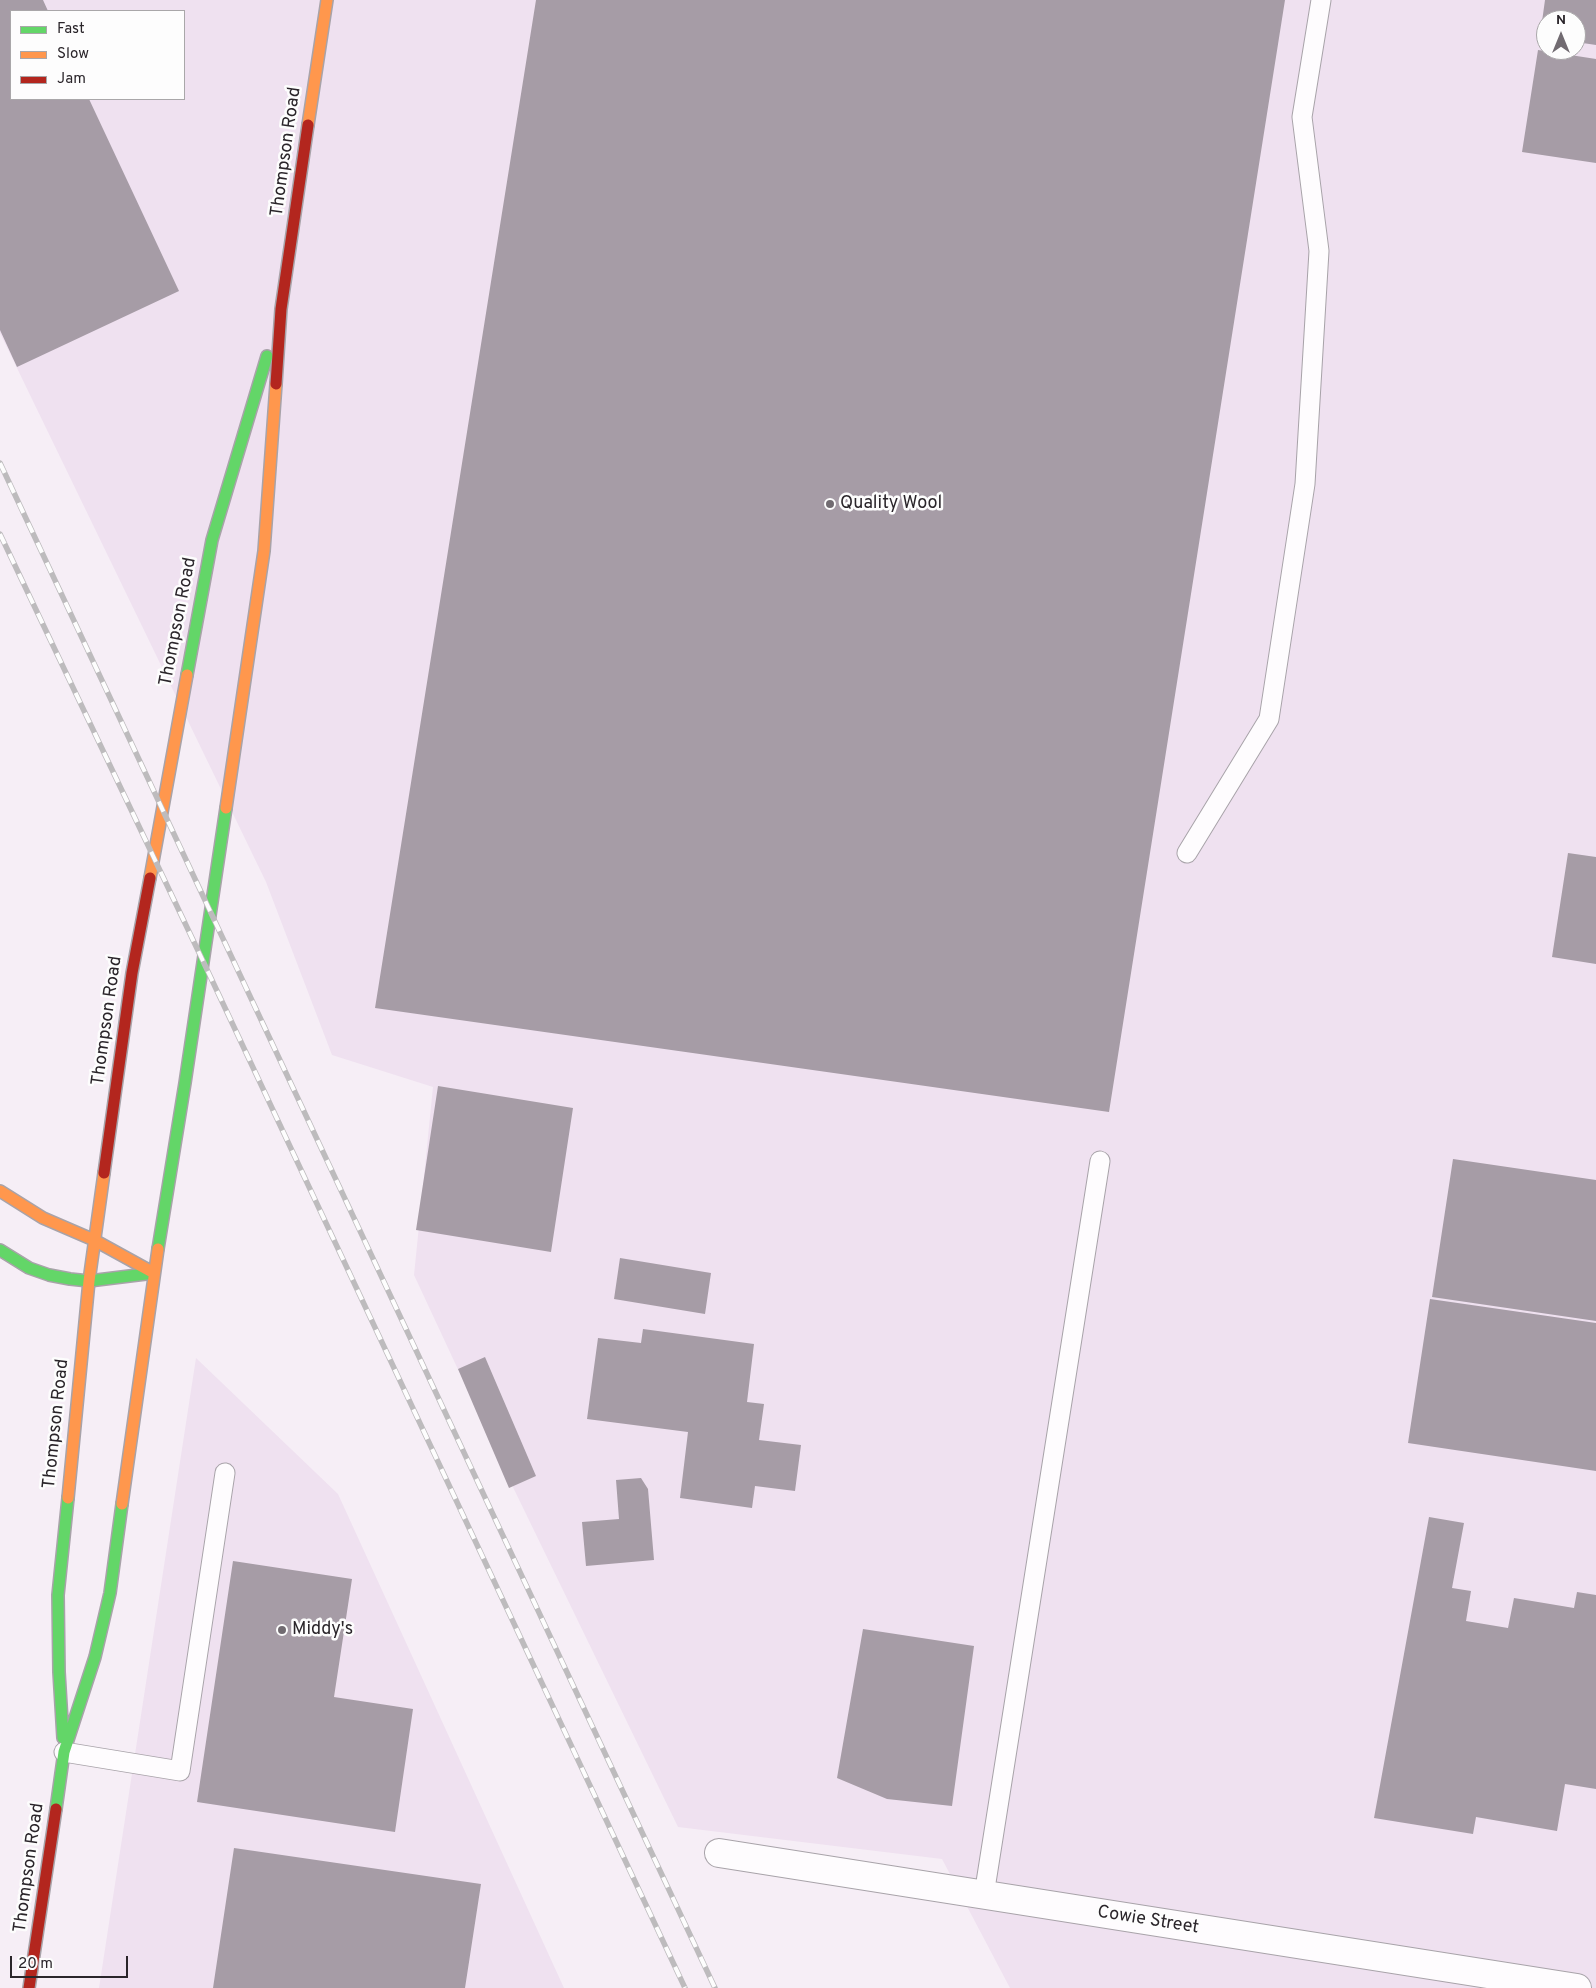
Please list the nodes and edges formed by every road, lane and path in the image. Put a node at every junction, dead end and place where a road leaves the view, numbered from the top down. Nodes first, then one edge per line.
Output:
1 (327, 0) edge
2 (1321, 0) edge
3 (282, 310) junction
4 (1187, 853) dead end
5 (1100, 1161) dead end
6 (0, 1191) edge
7 (94, 1240) junction
8 (0, 1250) edge
9 (154, 1273) junction
10 (89, 1281) junction
11 (225, 1473) dead end
12 (64, 1752) junction
13 (719, 1853) dead end
14 (984, 1895) junction
15 (29, 1988) edge
16 (1577, 1988) edge

1 - 3 main road, Thompson Road
2 - 4 lane
3 - 7 main road, Thompson Road
3 - 9 main road, Thompson Road
5 - 14 lane
6 - 7 main road
7 - 9 main road
7 - 10 main road, Thompson Road
8 - 10 main road
9 - 10 main road
9 - 12 main road, Thompson Road
10 - 12 main road, Thompson Road
11 - 12 lane
12 - 15 main road, Thompson Road
13 - 14 street, Cowie Street
14 - 16 street, Cowie Street

